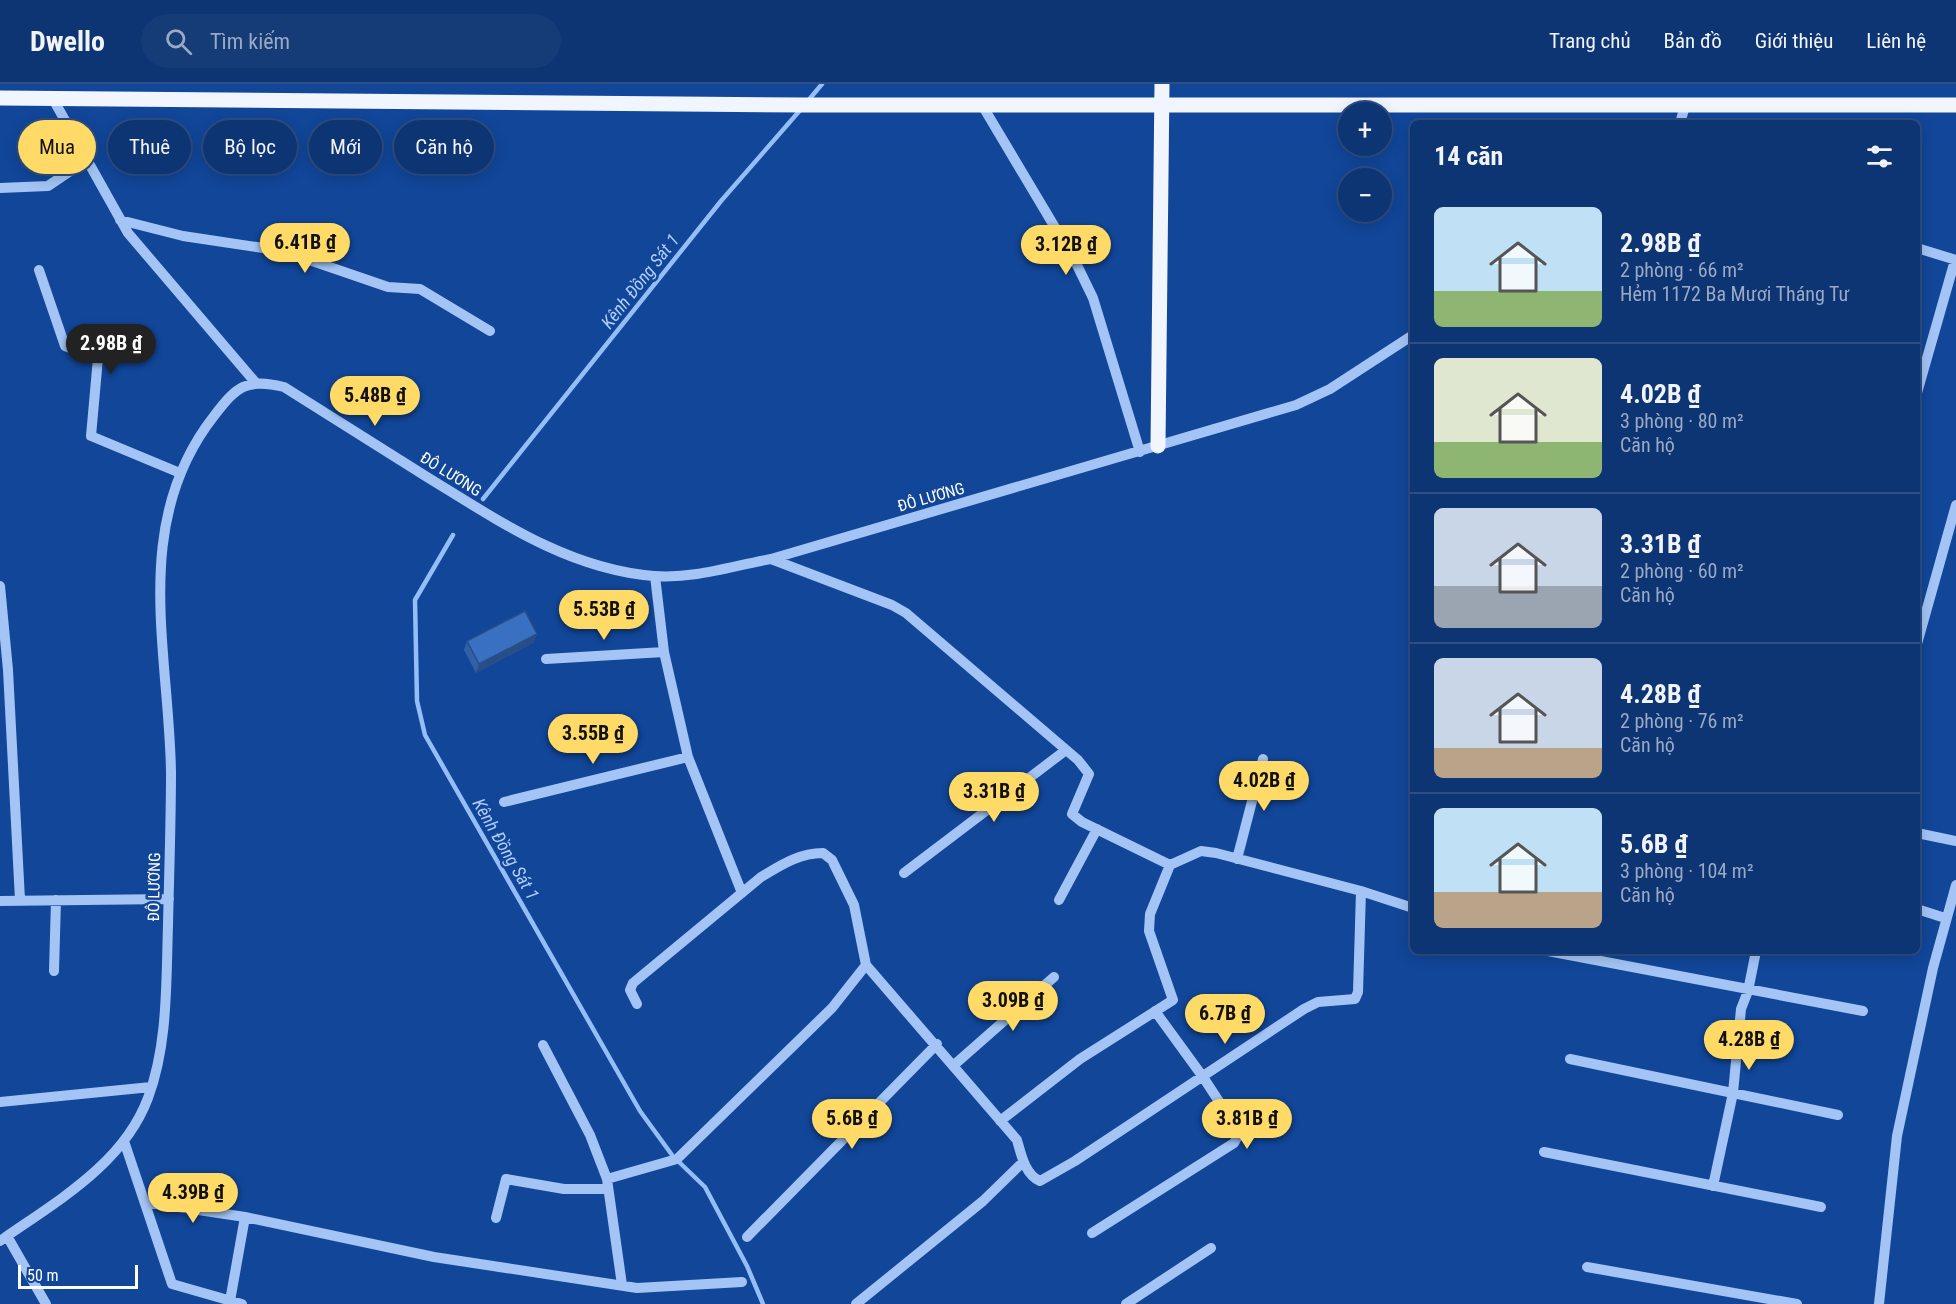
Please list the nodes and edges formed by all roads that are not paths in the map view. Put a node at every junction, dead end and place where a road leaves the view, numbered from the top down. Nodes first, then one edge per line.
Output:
1 (217, 84) edge
2 (1162, 84) edge
3 (0, 98) edge
4 (53, 99) junction
5 (217, 100) junction
6 (1162, 104) junction
7 (982, 105) junction
8 (1956, 105) edge
9 (1685, 106) junction
10 (65, 120) edge
11 (1681, 120) edge
12 (66, 174) edge
13 (96, 174) edge
14 (0, 188) edge
15 (120, 220) junction
16 (1920, 249) edge
17 (1955, 260) edge
18 (39, 270) dead end
19 (490, 331) dead end
20 (1410, 337) edge
21 (255, 382) junction
22 (1920, 382) edge
23 (1158, 446) junction
24 (1140, 452) junction
25 (180, 473) junction
26 (1956, 505) edge
27 (771, 559) junction
28 (655, 576) junction
29 (0, 586) edge
30 (1920, 633) edge
31 (664, 652) junction
32 (546, 659) dead end
33 (1066, 750) junction
34 (688, 757) junction
35 (1263, 759) dead end
36 (504, 802) dead end
37 (1097, 829) junction
38 (1920, 834) edge
39 (1956, 841) edge
40 (1237, 859) junction
41 (1170, 865) junction
42 (904, 873) dead end
43 (1956, 885) edge
44 (1361, 891) junction
45 (742, 893) junction
46 (169, 899) junction
47 (20, 900) junction
48 (56, 900) junction
49 (1059, 900) dead end
50 (0, 901) edge
51 (1410, 907) edge
52 (1920, 910) edge
53 (1946, 918) junction
54 (1563, 954) edge
55 (1755, 954) edge
56 (866, 965) junction
57 (54, 971) dead end
58 (1054, 977) dead end
59 (1748, 991) junction
60 (637, 1004) dead end
61 (1155, 1011) junction
62 (1863, 1011) dead end
63 (936, 1044) junction
64 (543, 1045) dead end
65 (1570, 1059) dead end
66 (954, 1065) junction
67 (1203, 1077) junction
68 (151, 1087) junction
69 (1733, 1093) junction
70 (0, 1102) edge
71 (1838, 1115) dead end
72 (1000, 1121) junction
73 (124, 1141) junction
74 (1544, 1152) dead end
75 (1023, 1162) junction
76 (608, 1184) junction
77 (1713, 1186) junction
78 (145, 1202) junction
79 (1821, 1207) dead end
80 (245, 1217) junction
81 (496, 1218) dead end
82 (1092, 1233) dead end
83 (747, 1237) dead end
84 (3, 1239) edge
85 (1212, 1248) dead end
86 (1587, 1267) dead end
87 (742, 1281) dead end
88 (622, 1285) junction
89 (236, 1302) edge
90 (46, 1304) edge
91 (856, 1304) edge
92 (1126, 1304) edge
93 (1797, 1304) edge
94 (1879, 1304) edge

1 - 5 main road
2 - 6 main road
3 - 4 main road
4 - 5 main road
4 - 10 street
5 - 7 main road
6 - 7 main road
6 - 9 main road
6 - 23 main road
7 - 24 street
8 - 9 main road
9 - 11 street
12 - 14 street
13 - 15 street
15 - 19 street
15 - 21 street
16 - 17 street
17 - 22 street
18 - 25 street
20 - 23 street, ĐÔ LƯƠNG
21 - 25 street, ĐÔ LƯƠNG
21 - 28 street, ĐÔ LƯƠNG
23 - 24 street, ĐÔ LƯƠNG
24 - 27 street, ĐÔ LƯƠNG
25 - 46 street, ĐÔ LƯƠNG
26 - 30 street
27 - 28 street, ĐÔ LƯƠNG
27 - 33 street
28 - 31 street
29 - 47 street
31 - 32 street
31 - 34 street
33 - 37 street
33 - 42 street
34 - 36 street
34 - 45 street
35 - 40 street
37 - 41 street
37 - 49 street
38 - 39 street
40 - 41 street
40 - 44 street
41 - 61 street
43 - 53 street
44 - 51 street
44 - 67 street
45 - 56 street
45 - 60 street
46 - 48 street
46 - 68 street, ĐÔ LƯƠNG
47 - 48 street
47 - 50 street
48 - 57 street
52 - 53 street
53 - 94 street
54 - 59 street
55 - 59 street
56 - 63 street
56 - 76 street
58 - 66 street
59 - 62 street
59 - 69 street
61 - 67 street
61 - 72 street
63 - 66 street
63 - 83 street
64 - 76 street
65 - 69 street
66 - 72 street
67 - 75 street
67 - 82 street
68 - 70 street
68 - 73 street, ĐÔ LƯƠNG
69 - 71 street
69 - 77 street
72 - 75 street
73 - 78 street
73 - 84 street, ĐÔ LƯƠNG
74 - 77 street
75 - 91 street
76 - 81 street
76 - 88 street
77 - 79 street
78 - 80 street
78 - 89 street
80 - 88 street
80 - 89 street
84 - 90 street
85 - 92 street
86 - 93 street
87 - 88 street

